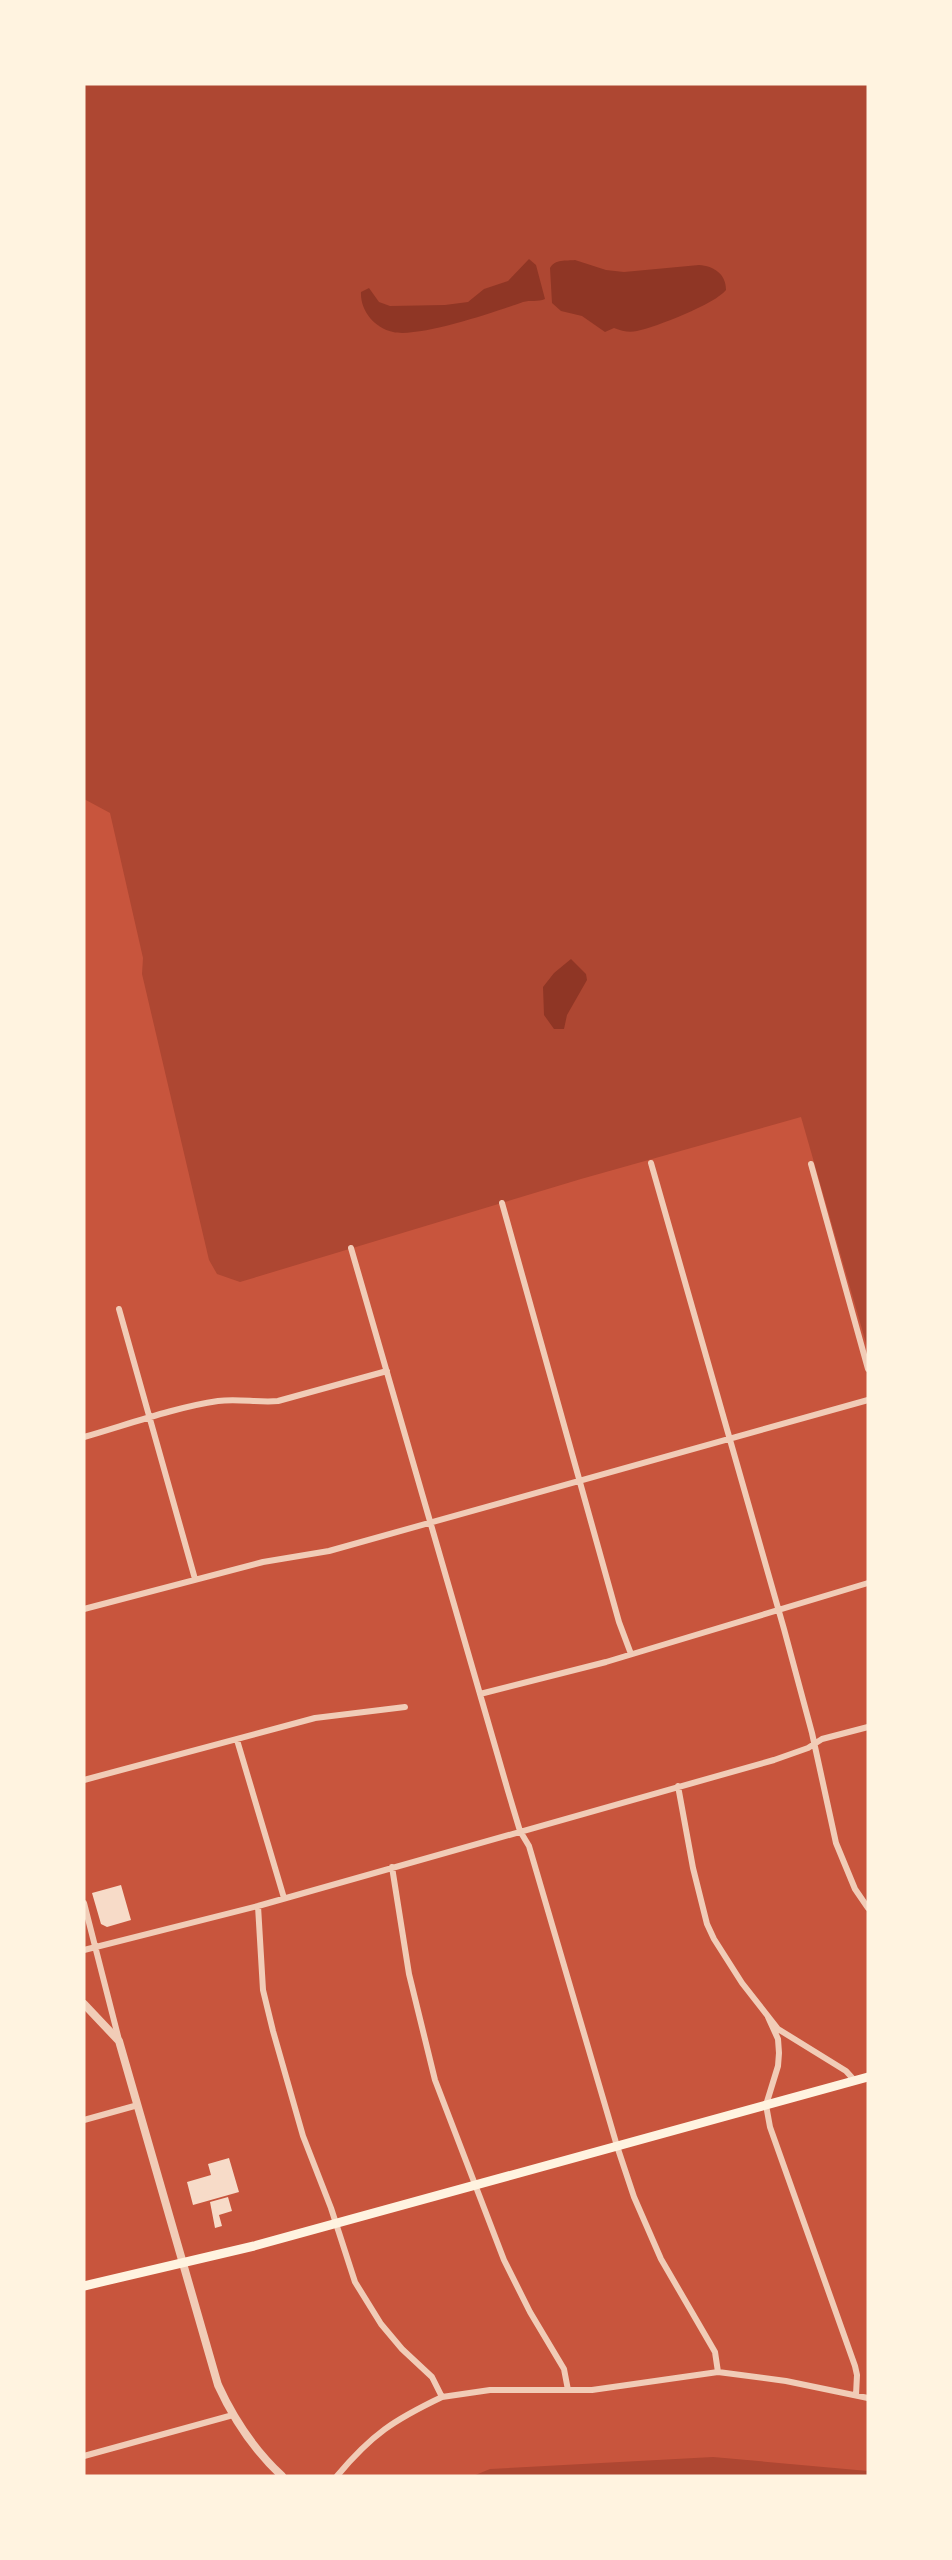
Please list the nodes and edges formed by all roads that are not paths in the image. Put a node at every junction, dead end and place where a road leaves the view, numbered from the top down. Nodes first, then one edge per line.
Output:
1 (651, 1163) dead end
2 (811, 1164) dead end
3 (502, 1203) dead end
4 (351, 1248) dead end
5 (119, 1309) dead end
6 (868, 1369) edge
7 (387, 1371) junction
8 (868, 1400) edge
9 (149, 1419) junction
10 (84, 1437) edge
11 (729, 1439) junction
12 (581, 1480) junction
13 (430, 1522) junction
14 (195, 1579) junction
15 (868, 1583) edge
16 (84, 1609) edge
17 (778, 1609) junction
18 (631, 1654) junction
19 (480, 1694) junction
20 (405, 1707) dead end
21 (868, 1727) edge
22 (237, 1740) junction
23 (813, 1744) junction
24 (84, 1780) edge
25 (678, 1786) junction
26 (520, 1831) junction
27 (392, 1867) junction
28 (284, 1898) junction
29 (84, 1903) edge
30 (258, 1906) junction
31 (868, 1908) edge
32 (95, 1946) junction
33 (84, 1950) edge
34 (84, 2004) edge
35 (768, 2017) junction
36 (119, 2041) junction
37 (868, 2077) edge
38 (855, 2080) junction
39 (138, 2105) junction
40 (766, 2105) junction
41 (84, 2120) edge
42 (617, 2146) junction
43 (474, 2185) junction
44 (336, 2224) junction
45 (181, 2265) junction
46 (84, 2286) edge
47 (718, 2372) junction
48 (568, 2390) junction
49 (856, 2395) junction
50 (442, 2397) junction
51 (868, 2398) edge
52 (232, 2415) junction
53 (84, 2456) edge
54 (282, 2476) edge
55 (337, 2476) edge

1 - 11 street
2 - 6 street
3 - 12 street
4 - 7 street
5 - 9 street
7 - 9 street
7 - 13 street
8 - 11 street
9 - 10 street
9 - 14 street
11 - 12 street
11 - 17 street
12 - 13 street
12 - 18 street
13 - 14 street
13 - 19 street
14 - 16 street
15 - 17 street
17 - 18 street
17 - 23 street
18 - 19 street
19 - 26 street
20 - 22 street
21 - 23 street
22 - 24 street
22 - 28 street
23 - 25 street
23 - 31 street
25 - 26 street
25 - 35 street
26 - 27 street
26 - 42 street
27 - 28 street
27 - 43 street
28 - 30 street
29 - 32 street
30 - 32 street
30 - 44 street
32 - 33 street
32 - 36 street
34 - 36 street
35 - 38 street
35 - 40 street
36 - 39 street
37 - 38 main road
38 - 40 main road
39 - 41 street
39 - 45 street
40 - 42 main road
40 - 49 street
42 - 43 main road
42 - 47 street
43 - 44 main road
43 - 48 street
44 - 45 main road
44 - 50 street
45 - 46 main road
45 - 52 street
47 - 48 street
47 - 49 street
48 - 50 street
49 - 51 street
50 - 55 street
52 - 53 street
52 - 54 street

